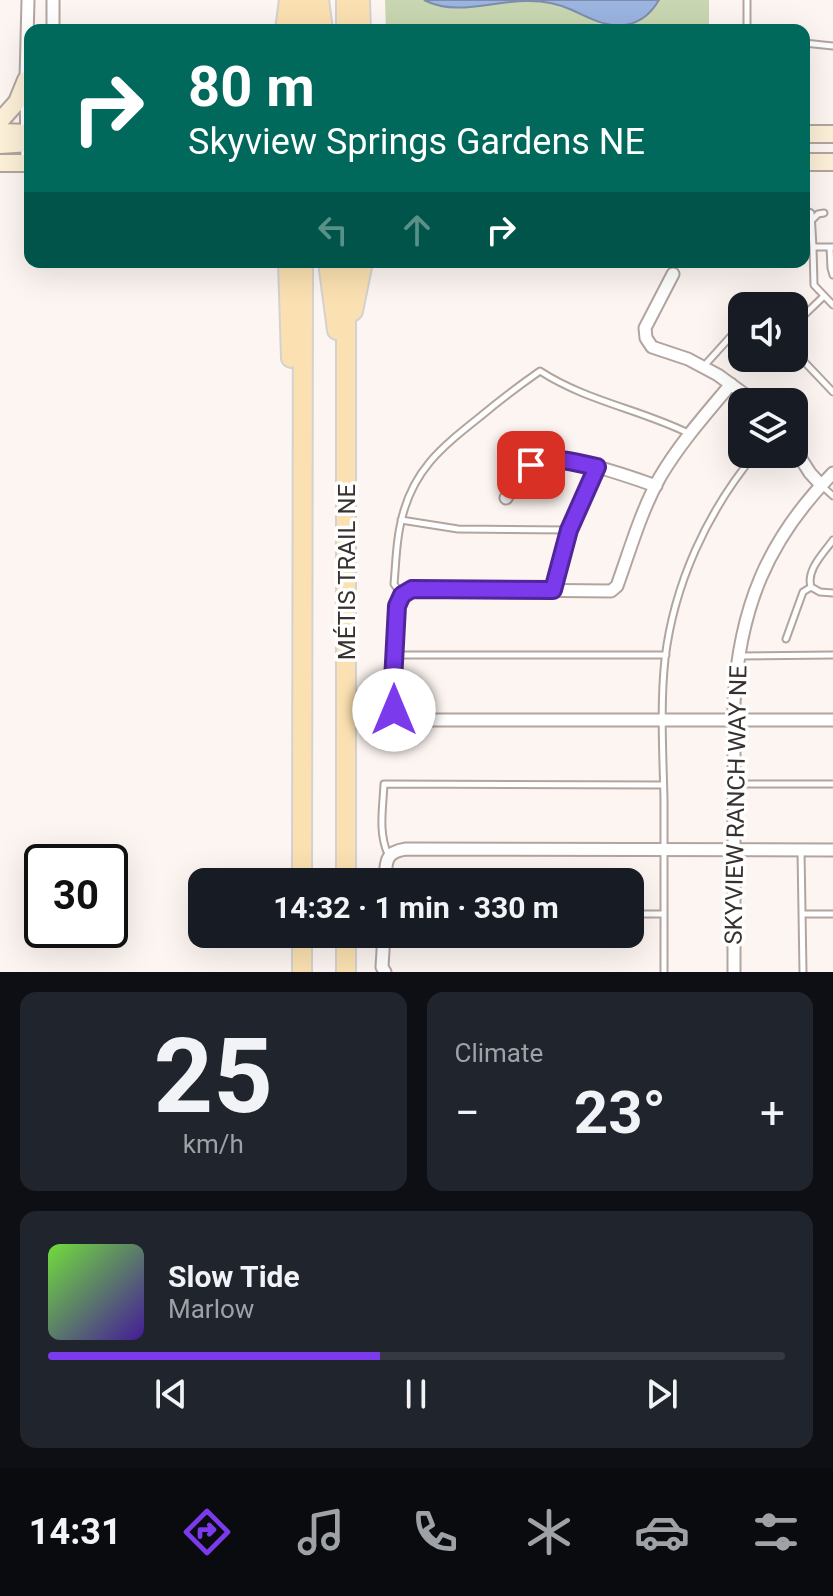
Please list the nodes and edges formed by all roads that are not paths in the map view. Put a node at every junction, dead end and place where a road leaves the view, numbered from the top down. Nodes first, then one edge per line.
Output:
1 (28, 0) edge
2 (53, 0) edge
3 (289, 0) edge
4 (304, 0) edge
5 (319, 0) edge
6 (346, 0) edge
7 (360, 0) edge
8 (747, 0) edge
9 (27, 24) edge
10 (53, 24) edge
11 (286, 24) edge
12 (304, 24) edge
13 (322, 24) edge
14 (346, 24) edge
15 (361, 24) edge
16 (747, 24) edge
17 (810, 44) edge
18 (833, 46) edge
19 (24, 85) edge
20 (0, 121) edge
21 (0, 132) edge
22 (810, 134) edge
23 (833, 134) edge
24 (24, 137) edge
25 (24, 139) edge
26 (0, 145) edge
27 (810, 162) edge
28 (833, 162) edge
29 (0, 163) edge
30 (24, 163) edge
31 (810, 213) edge
32 (824, 213) dead end
33 (813, 220) junction
34 (813, 247) junction
35 (832, 247) edge
36 (288, 268) edge
37 (303, 268) edge
38 (329, 268) edge
39 (346, 268) edge
40 (362, 268) edge
41 (673, 274) dead end
42 (833, 275) edge
43 (824, 296) junction
44 (833, 305) edge
45 (808, 311) edge
46 (347, 334) junction
47 (728, 340) edge
48 (808, 366) edge
49 (704, 367) junction
50 (731, 384) junction
51 (736, 388) edge
52 (833, 392) edge
53 (347, 408) junction
54 (690, 434) junction
55 (597, 467) junction
56 (744, 468) edge
57 (807, 468) edge
58 (833, 473) edge
59 (821, 485) junction
60 (656, 486) junction
61 (833, 496) edge
62 (506, 498) dead end
63 (401, 520) junction
64 (569, 530) junction
65 (833, 540) edge
66 (301, 544) junction
67 (811, 587) junction
68 (553, 590) junction
69 (833, 593) edge
70 (402, 595) junction
71 (786, 639) dead end
72 (395, 655) junction
73 (666, 655) junction
74 (833, 655) edge
75 (738, 656) junction
76 (664, 720) junction
77 (833, 720) edge
78 (733, 721) junction
79 (733, 784) junction
80 (833, 784) edge
81 (663, 785) junction
82 (664, 850) junction
83 (801, 850) junction
84 (833, 850) edge
85 (734, 851) junction
86 (389, 856) junction
87 (302, 868) edge
88 (346, 868) edge
89 (386, 868) edge
90 (644, 914) edge
91 (664, 914) junction
92 (803, 914) junction
93 (833, 914) edge
94 (302, 948) edge
95 (346, 948) edge
96 (383, 948) edge
97 (302, 972) edge
98 (346, 972) edge
99 (385, 972) edge
100 (664, 972) edge
101 (734, 972) edge
102 (803, 972) edge

1 - 9 street
2 - 10 street
3 - 11 main road
4 - 12 main road
5 - 13 main road
6 - 14 main road
7 - 15 main road
8 - 16 lane
17 - 18 lane
19 - 20 main road
21 - 24 main road
22 - 23 main road
25 - 26 main road
27 - 28 main road
29 - 30 main road
31 - 33 lane
32 - 33 lane
33 - 34 lane
34 - 35 lane
34 - 43 lane
35 - 42 lane
36 - 66 main road
37 - 66 main road, MÉTIS TRAIL NE
38 - 53 main road
39 - 46 main road, MÉTIS TRAIL NE
40 - 46 main road
41 - 49 street
43 - 44 lane
43 - 45 lane
46 - 53 main road, MÉTIS TRAIL NE
47 - 49 lane
48 - 52 lane
49 - 50 street
50 - 51 street
50 - 54 street
53 - 88 main road, MÉTIS TRAIL NE
54 - 60 street
54 - 63 lane
55 - 60 street
55 - 62 street
55 - 64 lane
56 - 73 lane
57 - 59 street
58 - 59 street, SKYVIEW RANCH WAY NE
59 - 61 lane
59 - 75 street, SKYVIEW RANCH WAY NE
60 - 68 street
63 - 64 lane
63 - 70 lane
64 - 68 lane
65 - 67 lane
66 - 87 main road, MÉTIS TRAIL NE
67 - 69 lane
67 - 71 lane
68 - 70 street
70 - 72 street
72 - 73 lane
72 - 76 street
73 - 76 lane
74 - 75 lane
75 - 78 street, SKYVIEW RANCH WAY NE
76 - 78 street
76 - 81 lane
77 - 78 street
78 - 79 street, SKYVIEW RANCH WAY NE
79 - 80 lane
79 - 85 street, SKYVIEW RANCH WAY NE
81 - 82 lane
81 - 86 lane
82 - 85 street
82 - 86 street
82 - 91 lane
83 - 84 street
83 - 85 street
83 - 92 lane
85 - 101 street, SKYVIEW RANCH WAY NE
86 - 89 street
90 - 91 lane
91 - 100 lane
92 - 93 lane
92 - 102 lane
94 - 97 main road
95 - 98 main road
96 - 99 street

